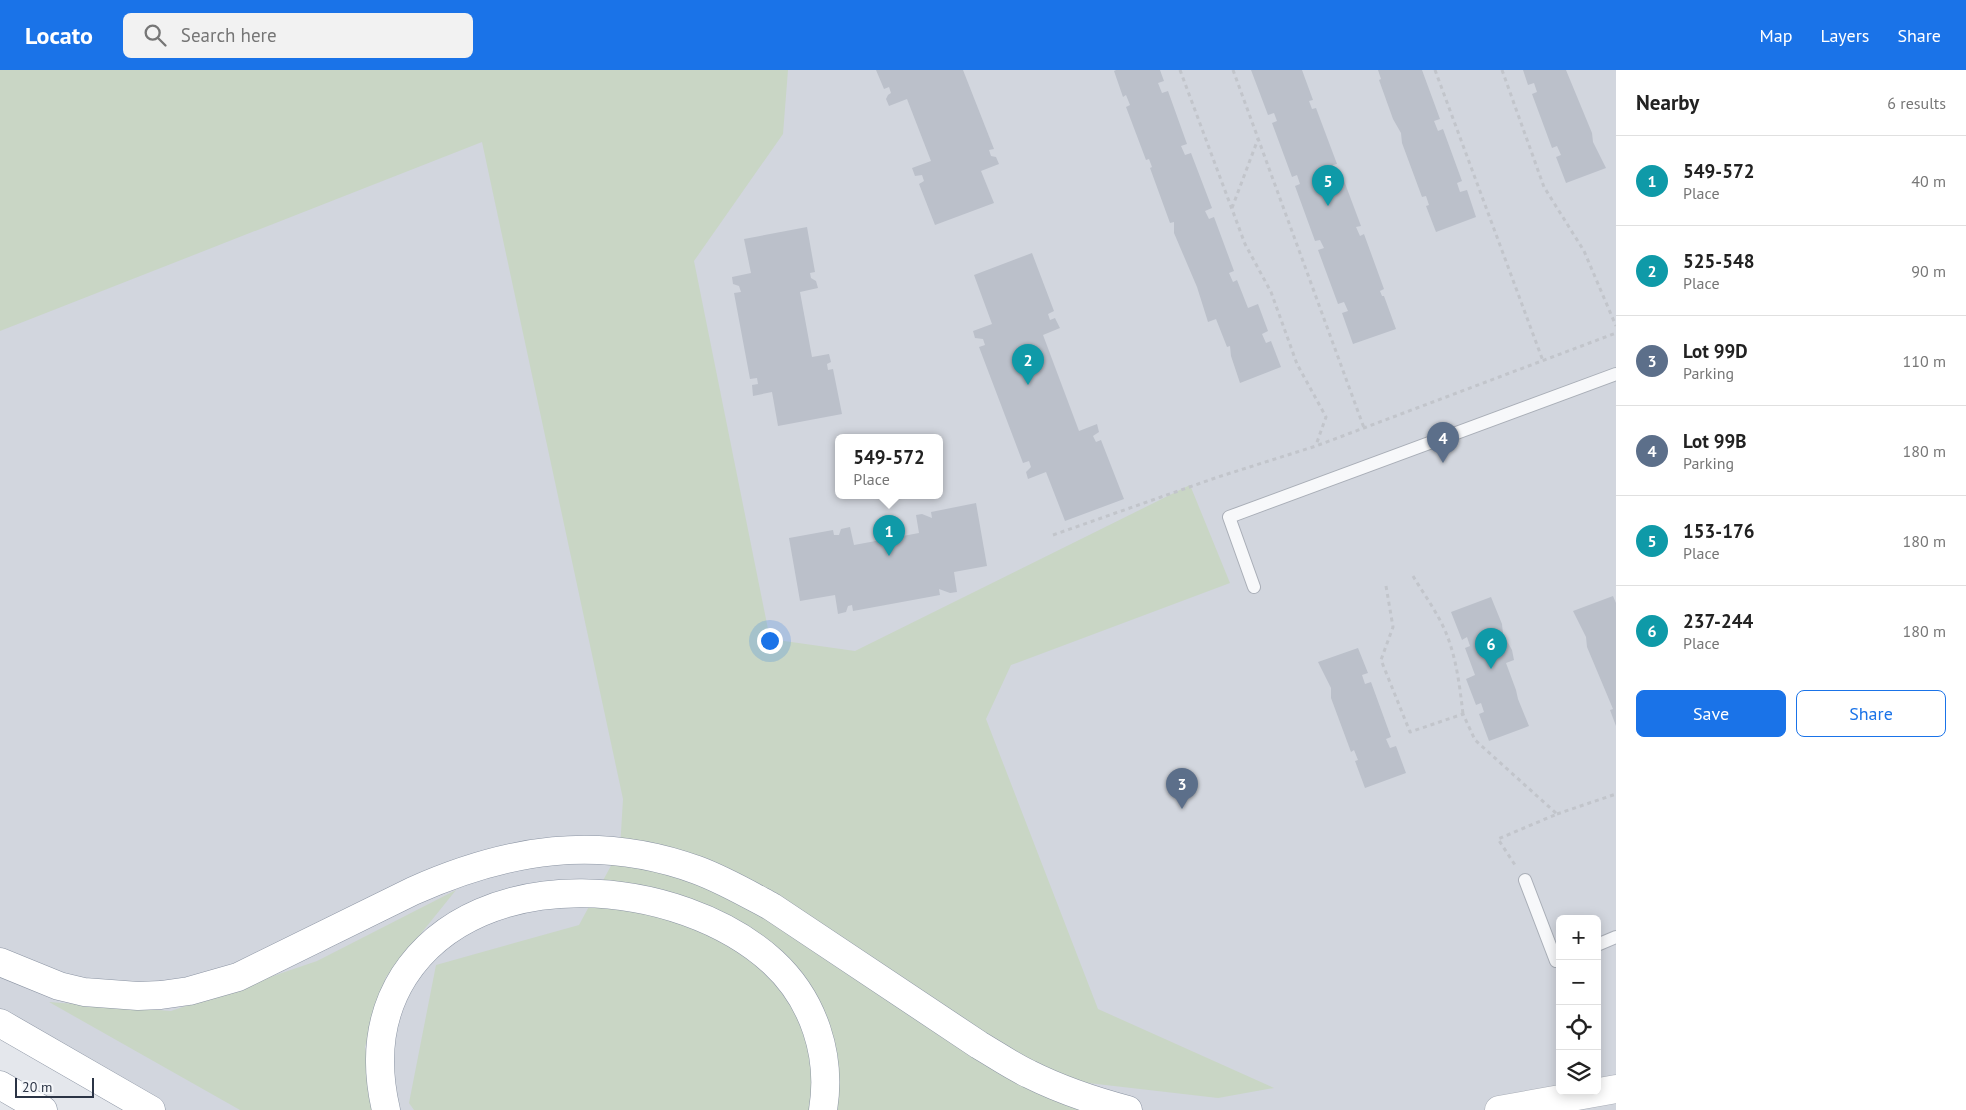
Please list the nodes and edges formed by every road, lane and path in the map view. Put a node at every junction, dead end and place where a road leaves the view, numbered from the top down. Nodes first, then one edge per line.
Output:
1 (1180, 70) edge
2 (1233, 70) edge
3 (1435, 70) edge
4 (1502, 70) edge
5 (1258, 139) junction
6 (1232, 209) junction
7 (1616, 326) edge
8 (1616, 333) edge
9 (1543, 361) junction
10 (1616, 374) edge
11 (1364, 428) junction
12 (1316, 446) junction
13 (1053, 535) dead end
14 (1413, 576) dead end
15 (1386, 586) dead end
16 (1254, 588) dead end
17 (1463, 714) junction
18 (1616, 794) edge
19 (1557, 814) junction
20 (1525, 880) joint
21 (1616, 938) edge
22 (1601, 944) edge
23 (1556, 960) edge
24 (0, 962) edge
25 (0, 1023) edge
26 (0, 1085) edge
27 (1616, 1089) edge
28 (43, 1110) edge
29 (151, 1110) edge
30 (386, 1110) edge
31 (823, 1110) edge
32 (1128, 1110) edge
33 (1500, 1110) edge

1 - 6 path
2 - 5 path
3 - 9 path
4 - 7 path
5 - 6 path
5 - 11 path
6 - 12 path
8 - 9 path
9 - 11 path
10 - 16 lane
11 - 12 path
12 - 13 path
14 - 17 path
15 - 17 path
17 - 19 path
18 - 19 path
19 - 20 path
20 - 23 lane
21 - 22 lane
24 - 32 main road
25 - 29 main road
26 - 28 main road
27 - 33 main road
30 - 31 main road

